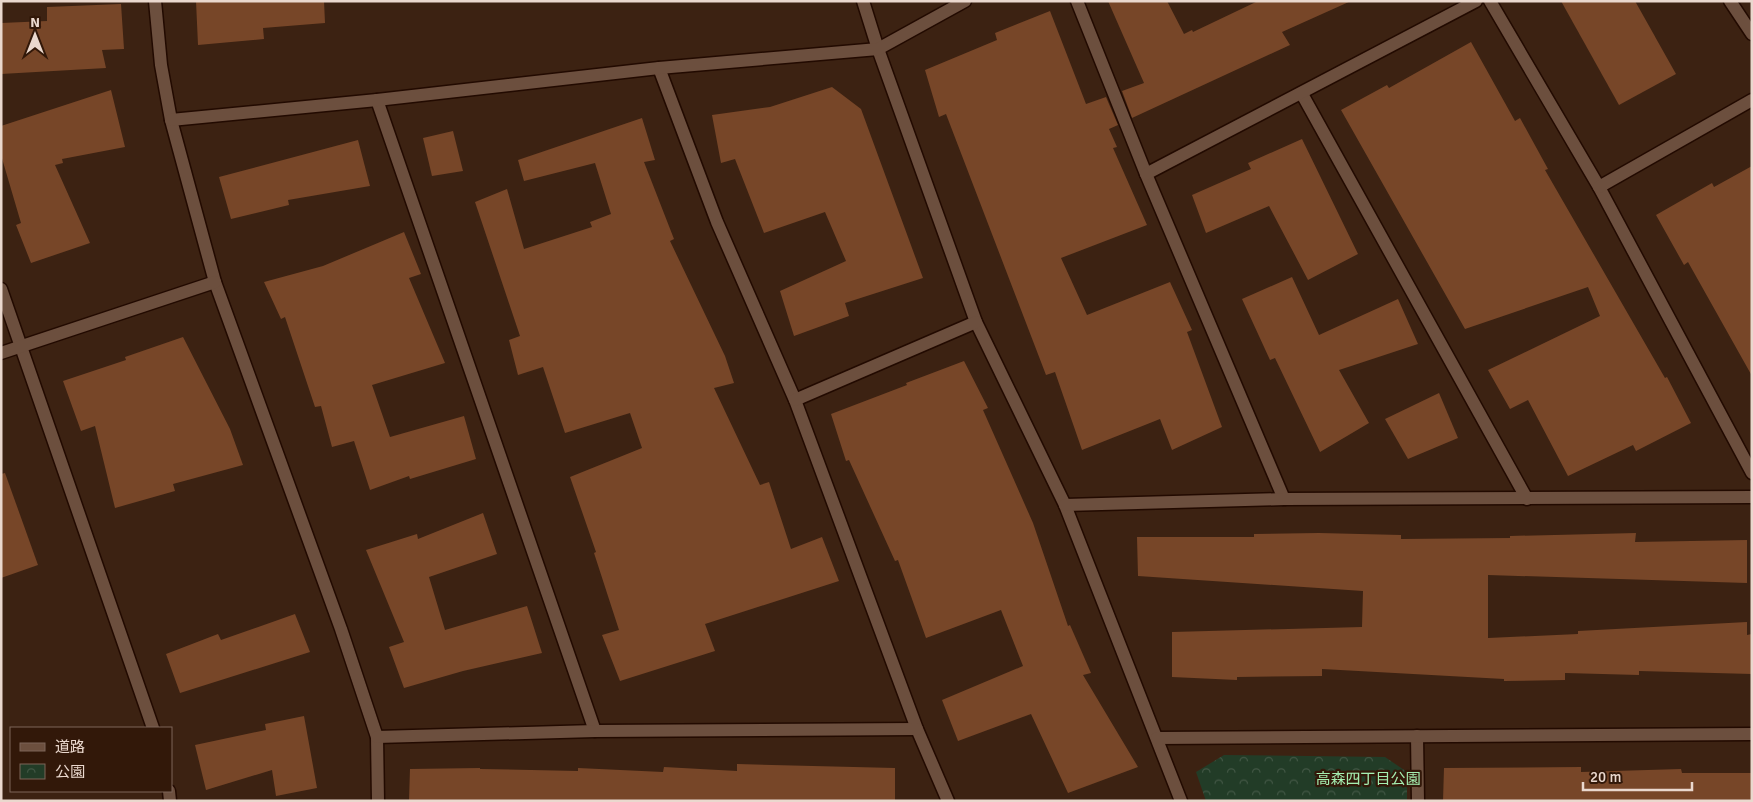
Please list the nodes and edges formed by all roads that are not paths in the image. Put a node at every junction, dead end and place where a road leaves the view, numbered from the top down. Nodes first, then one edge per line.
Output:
1 (155, 1) edge
2 (863, 1) edge
3 (965, 1) edge
4 (1077, 1) edge
5 (1476, 1) edge
6 (1490, 1) edge
7 (1730, 1) edge
8 (1752, 34) edge
9 (878, 50) junction
10 (659, 68) junction
11 (1302, 94) junction
12 (377, 100) junction
13 (1752, 100) edge
14 (171, 120) junction
15 (1146, 174) junction
16 (1600, 187) junction
17 (215, 282) junction
18 (1, 289) edge
19 (976, 322) junction
20 (21, 346) junction
21 (1, 353) edge
22 (794, 400) junction
23 (1752, 474) edge
24 (1752, 497) edge
25 (1284, 499) junction
26 (1527, 499) junction
27 (1065, 505) junction
28 (153, 727) edge
29 (917, 728) junction
30 (594, 731) junction
31 (1752, 734) edge
32 (1417, 736) junction
33 (377, 737) junction
34 (1158, 738) junction
35 (378, 801) edge
36 (948, 801) edge
37 (1182, 801) edge
38 (1418, 801) edge

1 - 14 street
2 - 9 street
3 - 9 street
4 - 15 street
5 - 11 street
6 - 16 street
7 - 8 street
9 - 10 street
9 - 19 street
10 - 12 street
10 - 22 street
11 - 15 street
11 - 26 street
12 - 14 street
12 - 30 street
13 - 16 street
14 - 17 street
15 - 25 street
16 - 23 street
17 - 20 street
17 - 33 street
18 - 20 street
19 - 22 street
19 - 27 street
20 - 21 street
20 - 28 street
22 - 29 street
24 - 26 street
25 - 26 street
25 - 27 street
27 - 34 street
29 - 30 street
29 - 36 street
30 - 33 street
31 - 32 street
32 - 34 street
32 - 38 street
33 - 35 street
34 - 37 street

